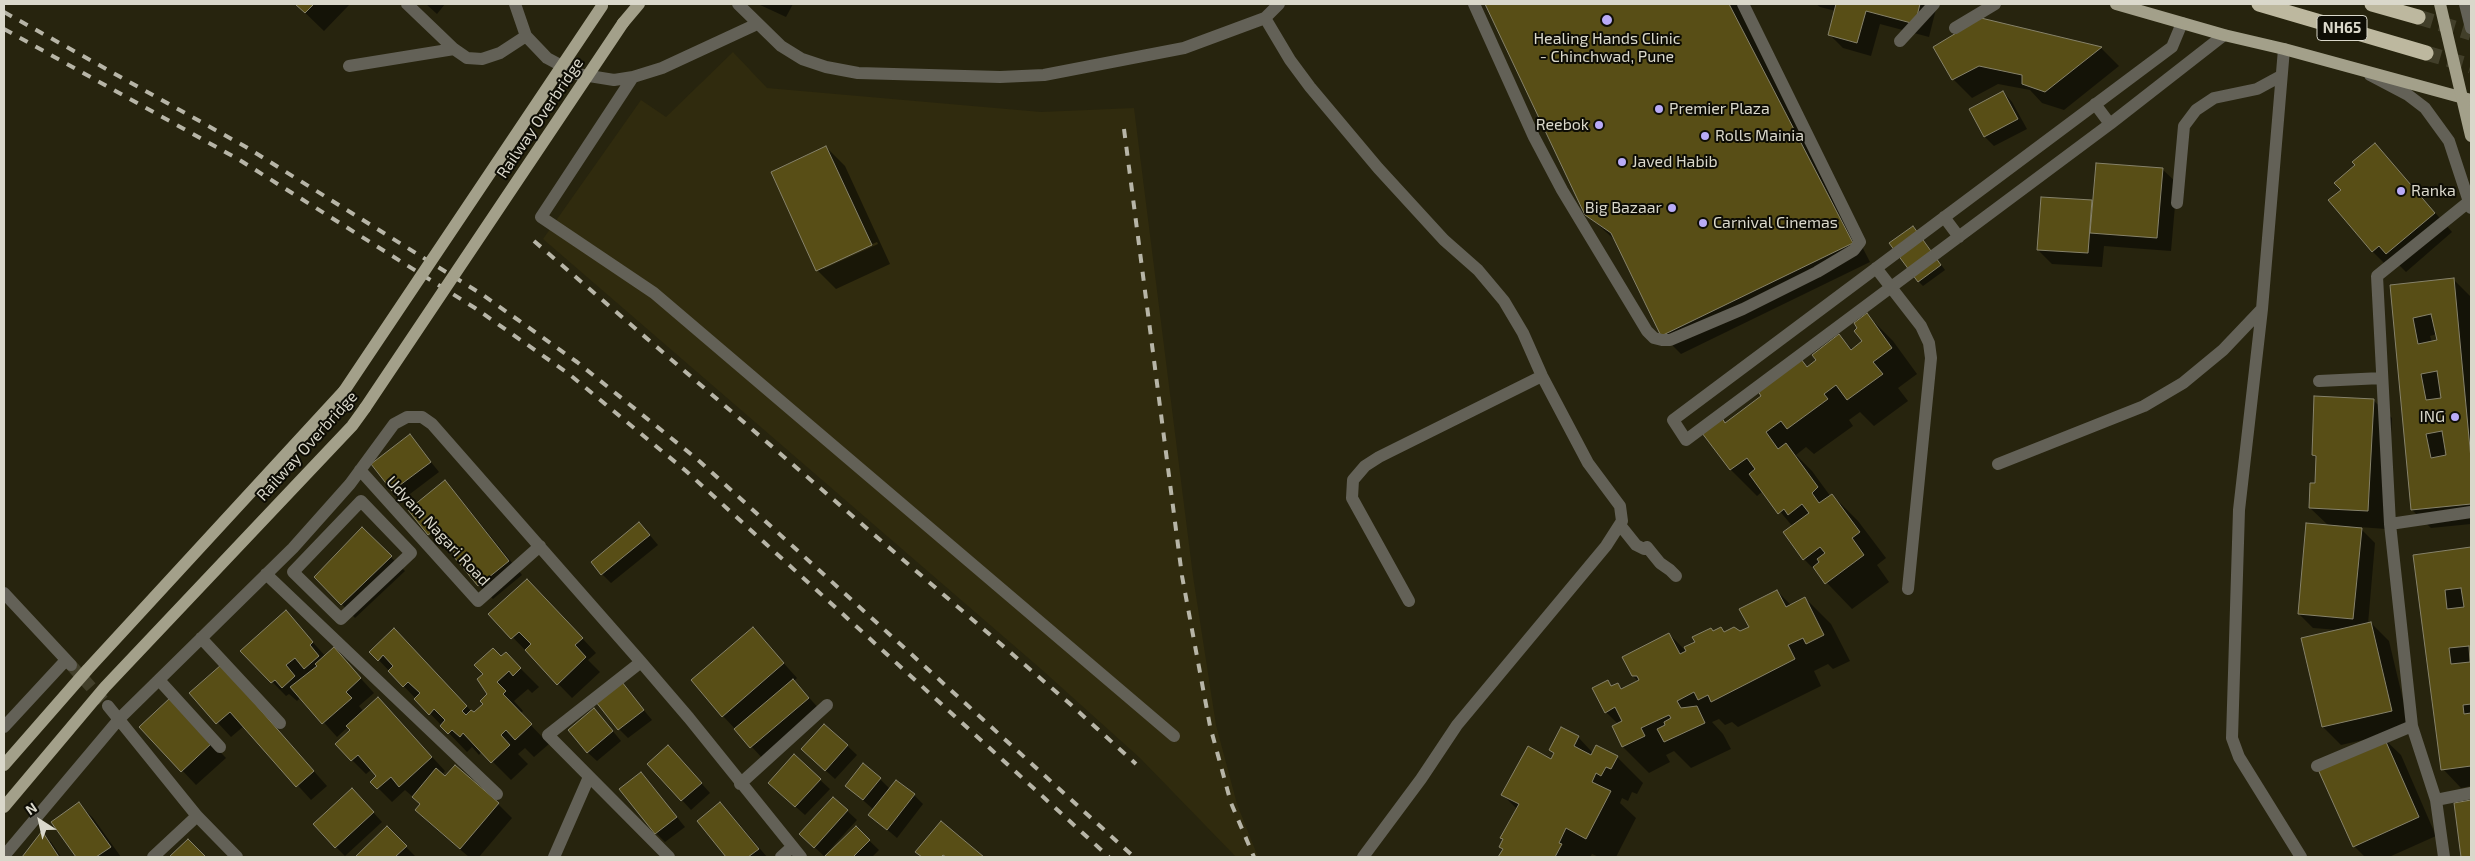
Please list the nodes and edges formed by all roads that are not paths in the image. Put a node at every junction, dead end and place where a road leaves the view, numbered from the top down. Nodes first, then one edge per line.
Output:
1 (407, 4) edge
2 (515, 4) edge
3 (639, 4) edge
4 (738, 4) edge
5 (1279, 4) edge
6 (1474, 4) edge
7 (1743, 4) edge
8 (1934, 4) edge
9 (1995, 4) edge
10 (2116, 4) edge
11 (2259, 4) edge
12 (2372, 4) edge
13 (2440, 4) edge
14 (2465, 4) edge
15 (603, 5) edge
16 (2418, 17) tunnel mouth
17 (1265, 18) junction
18 (2182, 23) junction
19 (757, 24) junction
20 (1955, 28) dead end
21 (2471, 28) edge
22 (2224, 35) junction
23 (526, 36) junction
24 (1900, 40) dead end
25 (454, 49) junction
26 (2284, 49) junction
27 (2426, 53) tunnel mouth
28 (349, 66) dead end
29 (2361, 70) junction
30 (2281, 76) junction
31 (633, 77) junction
32 (2471, 100) edge
33 (2095, 104) junction
34 (2110, 124) junction
35 (2471, 136) edge
36 (2471, 202) edge
37 (2177, 203) dead end
38 (1944, 217) junction
39 (1959, 237) junction
40 (1876, 268) junction
41 (1892, 287) junction
42 (2262, 309) junction
43 (1542, 376) junction
44 (2382, 378) junction
45 (2319, 381) dead end
46 (1998, 464) dead end
47 (360, 470) junction
48 (2471, 512) edge
49 (2390, 524) junction
50 (1620, 525) junction
51 (307, 532) junction
52 (320, 544) junction
53 (540, 546) junction
54 (266, 574) junction
55 (1676, 576) dead end
56 (1908, 589) dead end
57 (4, 593) edge
58 (1409, 601) dead end
59 (201, 638) junction
60 (641, 662) junction
61 (159, 680) junction
62 (827, 705) dead end
63 (108, 706) tunnel mouth
64 (120, 718) junction
65 (280, 723) dead end
66 (2412, 726) junction
67 (4, 727) edge
68 (1174, 736) dead end
69 (220, 747) dead end
70 (4, 765) edge
71 (2317, 766) dead end
72 (590, 777) junction
73 (740, 784) junction
74 (2471, 793) edge
75 (497, 794) dead end
76 (2436, 800) junction
77 (4, 807) edge
78 (197, 816) junction
79 (792, 847) junction
80 (4, 856) edge
81 (153, 857) edge
82 (237, 857) edge
83 (554, 857) edge
84 (669, 857) edge
85 (781, 857) edge
86 (801, 857) edge
87 (1363, 857) edge
88 (2301, 857) edge
89 (2444, 857) edge

1 - 25 street
2 - 23 street
3 - 77 main road, Railway Overbridge, bridge
4 - 19 street
5 - 17 street
6 - 7 street
8 - 24 street
9 - 20 street
10 - 18 main road
11 - 27 highway, NH65
12 - 16 highway, NH65
13 - 35 main road, bridge
14 - 21 street
15 - 70 main road, Railway Overbridge, bridge
17 - 19 street
17 - 43 street
18 - 22 main road
18 - 33 street
19 - 31 street
22 - 26 main road
22 - 34 street
23 - 25 street
23 - 31 street
25 - 28 street
26 - 29 main road
26 - 30 street
29 - 32 main road
29 - 36 street
30 - 37 street
30 - 42 street
31 - 68 street
33 - 34 street
33 - 38 street
34 - 39 street
36 - 44 street
38 - 39 street
38 - 40 street
39 - 41 street
40 - 41 street
40 - 41 street
41 - 56 street
42 - 46 street
42 - 88 street
43 - 50 street
43 - 58 street
44 - 45 street
44 - 49 street
47 - 51 street
47 - 53 street, Udyam Nagari Road
47 - 53 street
48 - 49 street
49 - 66 street
50 - 55 street
50 - 87 street
51 - 52 street
51 - 54 street
52 - 52 street
53 - 60 street
54 - 59 street
54 - 75 street
57 - 67 street
59 - 61 street
59 - 65 street
60 - 72 street
60 - 73 street
61 - 64 street
61 - 69 street
62 - 73 street
63 - 64 street
64 - 78 street
64 - 80 street
66 - 71 street
66 - 76 street
72 - 83 street
72 - 84 street
73 - 79 street
74 - 76 street
76 - 89 street
78 - 81 street
78 - 82 street
79 - 85 street
79 - 86 street

